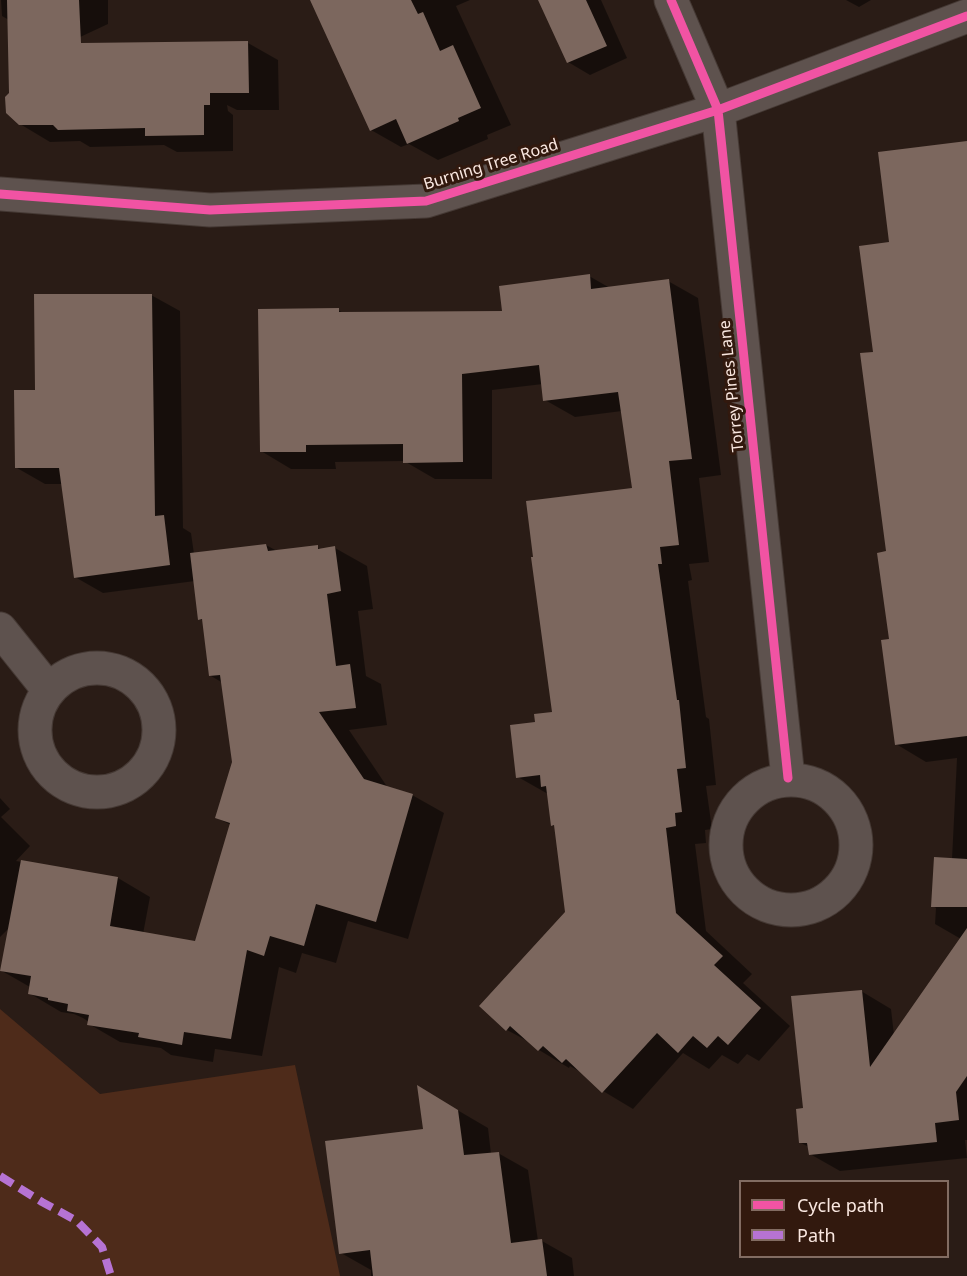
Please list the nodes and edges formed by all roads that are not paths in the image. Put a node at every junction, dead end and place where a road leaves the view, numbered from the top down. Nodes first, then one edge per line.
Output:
1 (671, 0) edge
2 (967, 16) edge
3 (718, 110) junction
4 (0, 194) edge
5 (0, 629) edge
6 (48, 689) dead end
7 (788, 778) dead end

1 - 3 street, Torrey Pines Lane
2 - 3 street, Burning Tree Road
3 - 4 street, Burning Tree Road
3 - 7 street, Torrey Pines Lane
5 - 6 street

